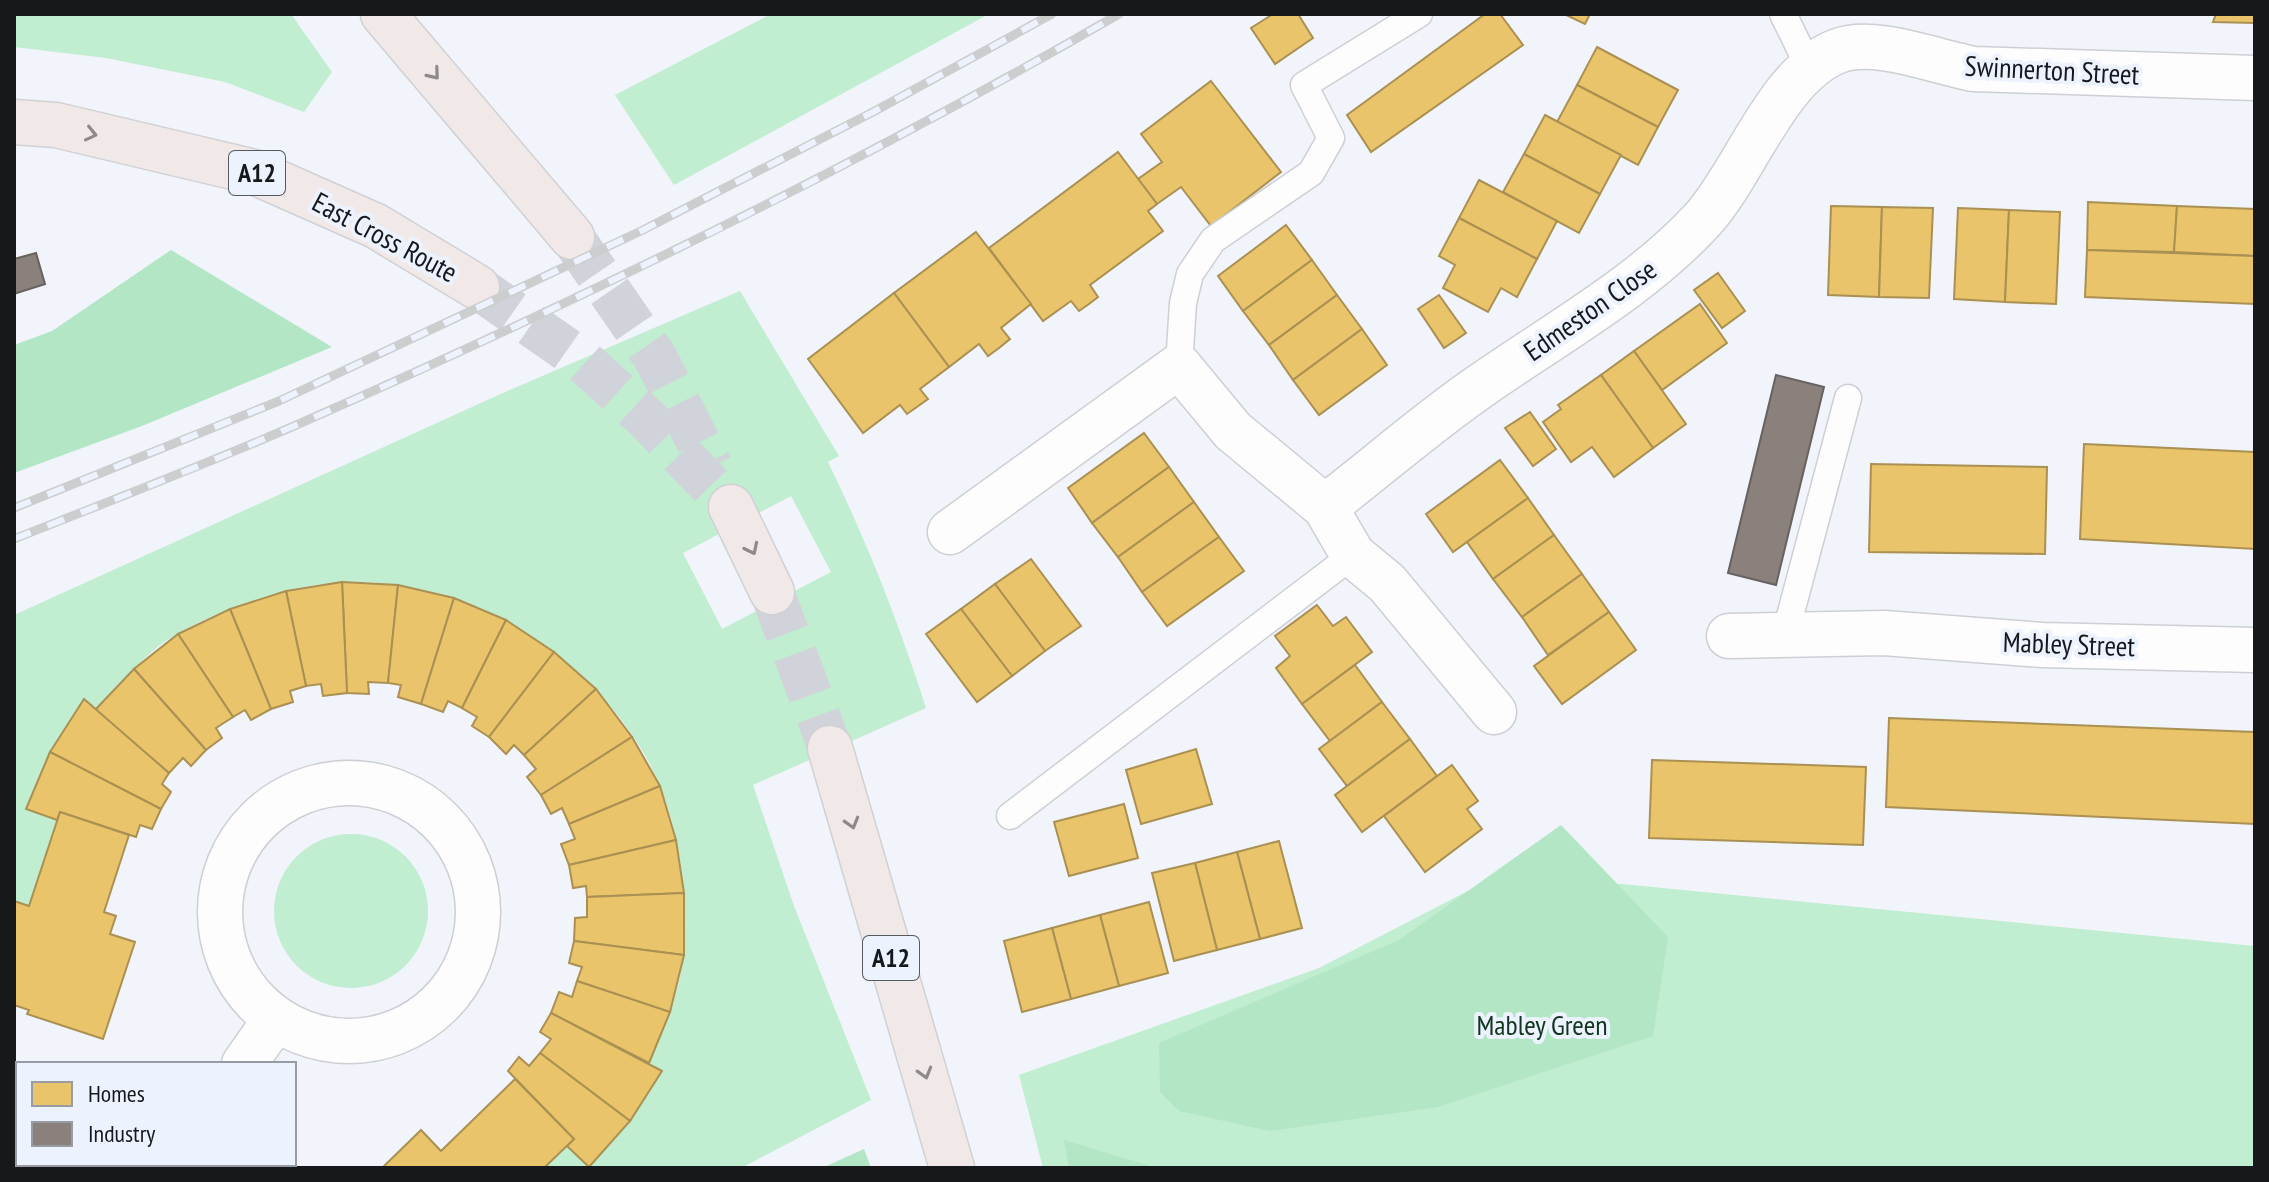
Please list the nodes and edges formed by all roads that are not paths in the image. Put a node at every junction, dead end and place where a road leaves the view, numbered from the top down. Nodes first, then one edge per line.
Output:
1 (383, 14) edge
2 (1419, 14) edge
3 (1783, 14) edge
4 (1809, 67) junction
5 (2255, 78) edge
6 (14, 122) edge
7 (572, 237) tunnel mouth
8 (477, 287) tunnel mouth
9 (1179, 366) junction
10 (1848, 398) dead end
11 (731, 507) tunnel mouth
12 (1325, 507) junction
13 (950, 532) dead end
14 (1353, 555) junction
15 (772, 592) tunnel mouth
16 (1785, 635) junction
17 (1729, 636) dead end
18 (2255, 650) edge
19 (1494, 712) dead end
20 (830, 748) tunnel mouth
21 (1010, 816) dead end
22 (275, 1020) junction
23 (245, 1062) edge
24 (952, 1168) edge

1 -> 7 highway
2 - 9 lane
3 - 4 lane
4 - 5 street, Swinnerton Street
4 - 12 street, Edmeston Close
6 -> 8 highway, East Cross Route / A12
9 - 12 street
9 - 13 street
10 - 16 lane
11 -> 15 highway
12 - 14 street
14 - 19 street
14 - 21 lane
16 - 17 street, Mabley Street
16 - 18 street, Mabley Street
20 -> 24 highway, A12
22 - 22 street
22 - 23 street

